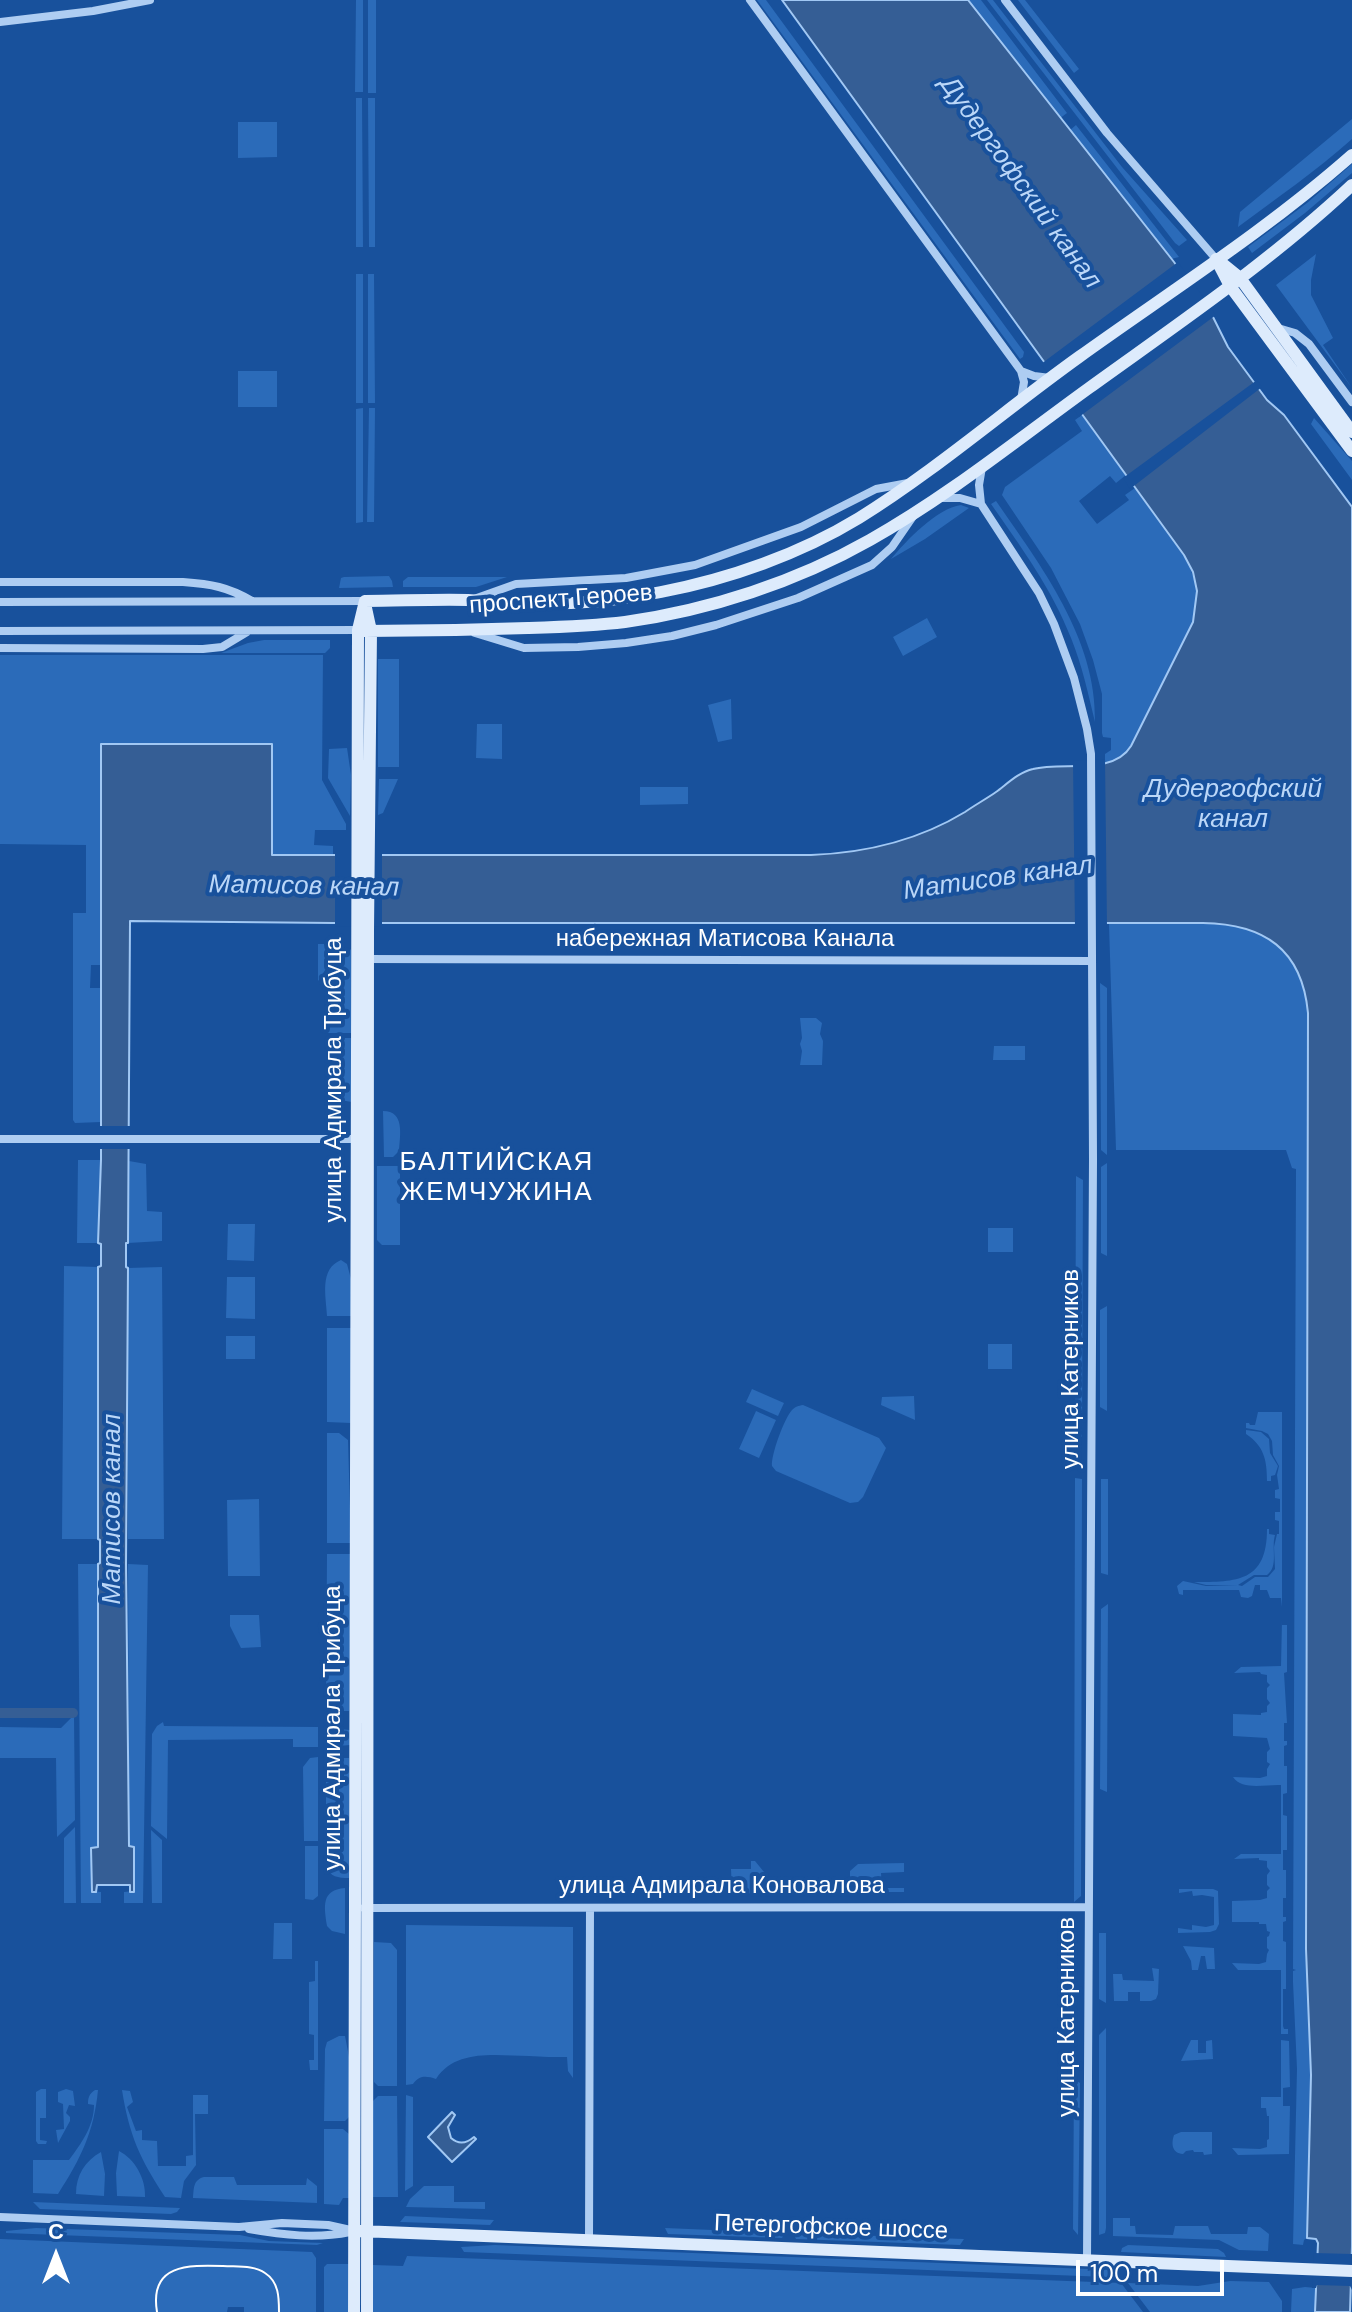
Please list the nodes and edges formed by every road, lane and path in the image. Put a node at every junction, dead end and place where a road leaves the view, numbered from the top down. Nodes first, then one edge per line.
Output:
1 (150, 0) edge
2 (750, 0) edge
3 (1005, 0) edge
4 (0, 22) edge
5 (1352, 155) edge
6 (1352, 185) edge
7 (1216, 259) junction
8 (1235, 282) junction
9 (1275, 327) junction
10 (1021, 371) junction
11 (1050, 378) junction
12 (1021, 400) junction
13 (1352, 402) edge
14 (1352, 432) edge
15 (1352, 451) edge
16 (982, 466) junction
17 (913, 482) junction
18 (936, 498) junction
19 (981, 504) junction
20 (917, 512) junction
21 (0, 582) edge
22 (469, 600) junction
23 (252, 601) junction
24 (365, 601) junction
25 (0, 602) edge
26 (251, 630) junction
27 (364, 630) junction
28 (467, 630) junction
29 (0, 631) edge
30 (0, 648) edge
31 (362, 959) junction
32 (1092, 961) junction
33 (0, 1139) edge
34 (362, 1139) junction
35 (1089, 1907) junction
36 (361, 1908) junction
37 (590, 1908) junction
38 (0, 2217) edge
39 (361, 2231) junction
40 (589, 2240) junction
41 (1087, 2260) junction
42 (1352, 2271) edge
43 (354, 2312) edge
44 (367, 2312) edge

1 - 4 street
2 - 10 street
3 - 7 street
5 - 7 street
6 - 8 street
7 - 8 street
7 - 11 street, проспект Героев
8 - 9 street
8 - 15 street
8 - 16 street, проспект Героев
9 - 13 street
9 - 14 street
10 - 11 street
10 - 12 street
11 - 12 street, проспект Героев
12 - 17 street, проспект Героев
16 - 18 street, проспект Героев
16 - 19 street
17 - 22 street
17 - 22 street, проспект Героев
18 - 19 street
18 - 20 street, проспект Героев
19 - 32 street, улица Катерников
20 - 28 street, проспект Героев
20 - 28 street
21 - 23 street
22 - 24 street, проспект Героев
23 - 24 street, проспект Героев
23 - 25 street, проспект Героев
24 - 27 street, улица Адмирала Трибуца
26 - 27 street, проспект Героев
26 - 29 street, проспект Героев
26 - 30 street
27 - 28 street, проспект Героев
27 - 31 street, улица Адмирала Трибуца
31 - 32 street, набережная Матисова Канала
31 - 34 street, улица Адмирала Трибуца
32 - 35 street, улица Катерников
33 - 34 street
34 - 36 street, улица Адмирала Трибуца
35 - 37 street, улица Адмирала Коновалова
35 - 41 street, улица Катерников
36 - 37 street, улица Адмирала Коновалова
36 - 39 street, улица Адмирала Трибуца
37 - 40 street
38 - 39 street, Петергофское шоссе
39 - 40 street, Петергофское шоссе
39 - 43 street, улица Адмирала Трибуца
39 - 44 street, улица Адмирала Трибуца
40 - 41 street, Петергофское шоссе
41 - 42 street, Петергофское шоссе

